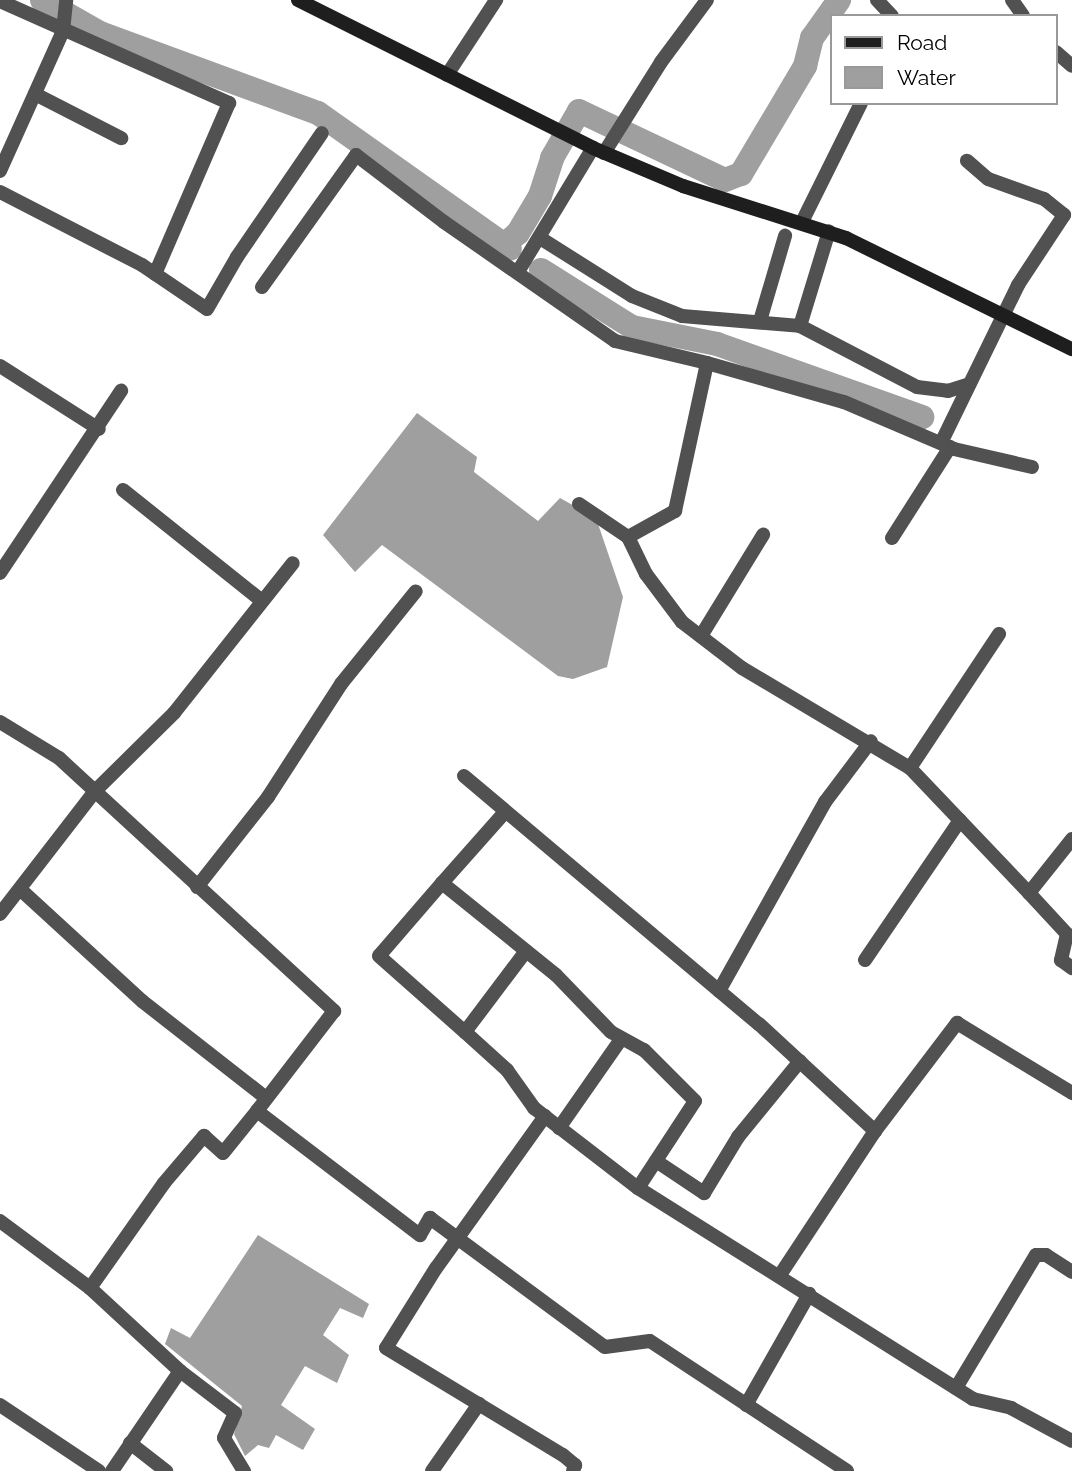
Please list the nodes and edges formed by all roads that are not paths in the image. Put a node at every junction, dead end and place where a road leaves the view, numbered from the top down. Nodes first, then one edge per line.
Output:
1 (66, 0) edge
2 (298, 0) edge
3 (496, 0) edge
4 (707, 0) edge
5 (877, 0) edge
6 (0, 1) edge
7 (890, 14) edge
8 (63, 30) junction
9 (1058, 54) edge
10 (1072, 66) edge
11 (447, 75) junction
12 (36, 94) junction
13 (860, 105) edge
14 (322, 133) dead end
15 (121, 138) dead end
16 (598, 146) junction
17 (967, 161) dead end
18 (0, 171) edge
19 (0, 192) edge
20 (802, 222) junction
21 (829, 231) junction
22 (785, 236) dead end
23 (540, 238) junction
24 (519, 270) junction
25 (155, 274) junction
26 (262, 287) dead end
27 (1002, 314) junction
28 (760, 321) junction
29 (800, 326) junction
30 (1072, 349) edge
31 (708, 363) junction
32 (0, 366) edge
33 (966, 385) junction
34 (121, 391) dead end
35 (99, 429) junction
36 (946, 445) junction
37 (1032, 467) dead end
38 (123, 490) dead end
39 (579, 504) dead end
40 (763, 535) dead end
41 (628, 537) junction
42 (892, 538) dead end
43 (293, 564) dead end
44 (0, 573) edge
45 (416, 591) dead end
46 (262, 601) junction
47 (999, 634) dead end
48 (701, 636) junction
49 (0, 722) edge
50 (871, 741) junction
51 (910, 768) junction
52 (464, 776) dead end
53 (95, 791) junction
54 (505, 812) junction
55 (960, 820) junction
56 (1072, 839) edge
57 (442, 883) junction
58 (197, 887) junction
59 (21, 890) junction
60 (1029, 894) junction
61 (0, 914) edge
62 (527, 951) junction
63 (865, 960) dead end
64 (1072, 968) edge
65 (719, 991) junction
66 (466, 1032) junction
67 (621, 1039) junction
68 (800, 1060) junction
69 (1072, 1093) edge
70 (266, 1098) junction
71 (257, 1111) junction
72 (545, 1116) junction
73 (559, 1128) junction
74 (875, 1131) junction
75 (656, 1161) junction
76 (638, 1188) junction
77 (0, 1221) edge
78 (457, 1240) junction
79 (1072, 1272) edge
80 (780, 1275) junction
81 (90, 1288) junction
82 (809, 1294) junction
83 (180, 1371) junction
84 (956, 1388) junction
85 (479, 1404) junction
86 (0, 1405) edge
87 (746, 1405) junction
88 (1072, 1441) edge
89 (130, 1443) junction
90 (99, 1471) edge
91 (113, 1471) edge
92 (166, 1471) edge
93 (244, 1471) edge
94 (432, 1471) edge
95 (573, 1471) edge
96 (847, 1471) edge

1 - 8 street
2 - 11 main road
3 - 11 street
4 - 16 street
5 - 7 street
6 - 8 street
8 - 12 street
8 - 25 street
9 - 10 street
11 - 16 main road
12 - 15 street
12 - 18 street
13 - 20 street
14 - 25 street
16 - 20 main road
16 - 23 street
17 - 27 street
19 - 25 street
20 - 21 main road
21 - 27 main road
21 - 29 street
22 - 28 street
23 - 24 street
23 - 28 street
24 - 26 street
24 - 31 street
27 - 30 main road
27 - 33 street
28 - 29 street
29 - 33 street
31 - 36 street
31 - 41 street
32 - 35 street
33 - 36 street
34 - 35 street
35 - 44 street
36 - 37 street
36 - 42 street
38 - 46 street
39 - 41 street
40 - 48 street
41 - 48 street
43 - 46 street
45 - 58 street
46 - 53 street
47 - 51 street
48 - 50 street
49 - 53 street
50 - 51 street
50 - 65 street
51 - 55 street
52 - 54 street
53 - 58 street
53 - 59 street
54 - 57 street
54 - 65 street
55 - 60 street
55 - 63 street
56 - 60 street
57 - 62 street
57 - 66 street
58 - 70 street
59 - 61 street
59 - 70 street
60 - 64 street
62 - 66 street
62 - 67 street
65 - 68 street
66 - 72 street
67 - 73 street
67 - 75 street
68 - 74 street
68 - 75 street
69 - 74 street
70 - 71 street
71 - 78 street
71 - 81 street
72 - 73 street
72 - 78 street
73 - 76 street
74 - 80 street
75 - 76 street
76 - 80 street
77 - 81 street
78 - 85 street
78 - 87 street
79 - 84 street
80 - 82 street
81 - 83 street
82 - 84 street
82 - 87 street
83 - 89 street
83 - 93 street
84 - 88 street
85 - 94 street
85 - 95 street
86 - 90 street
87 - 96 street
89 - 91 street
89 - 92 street

